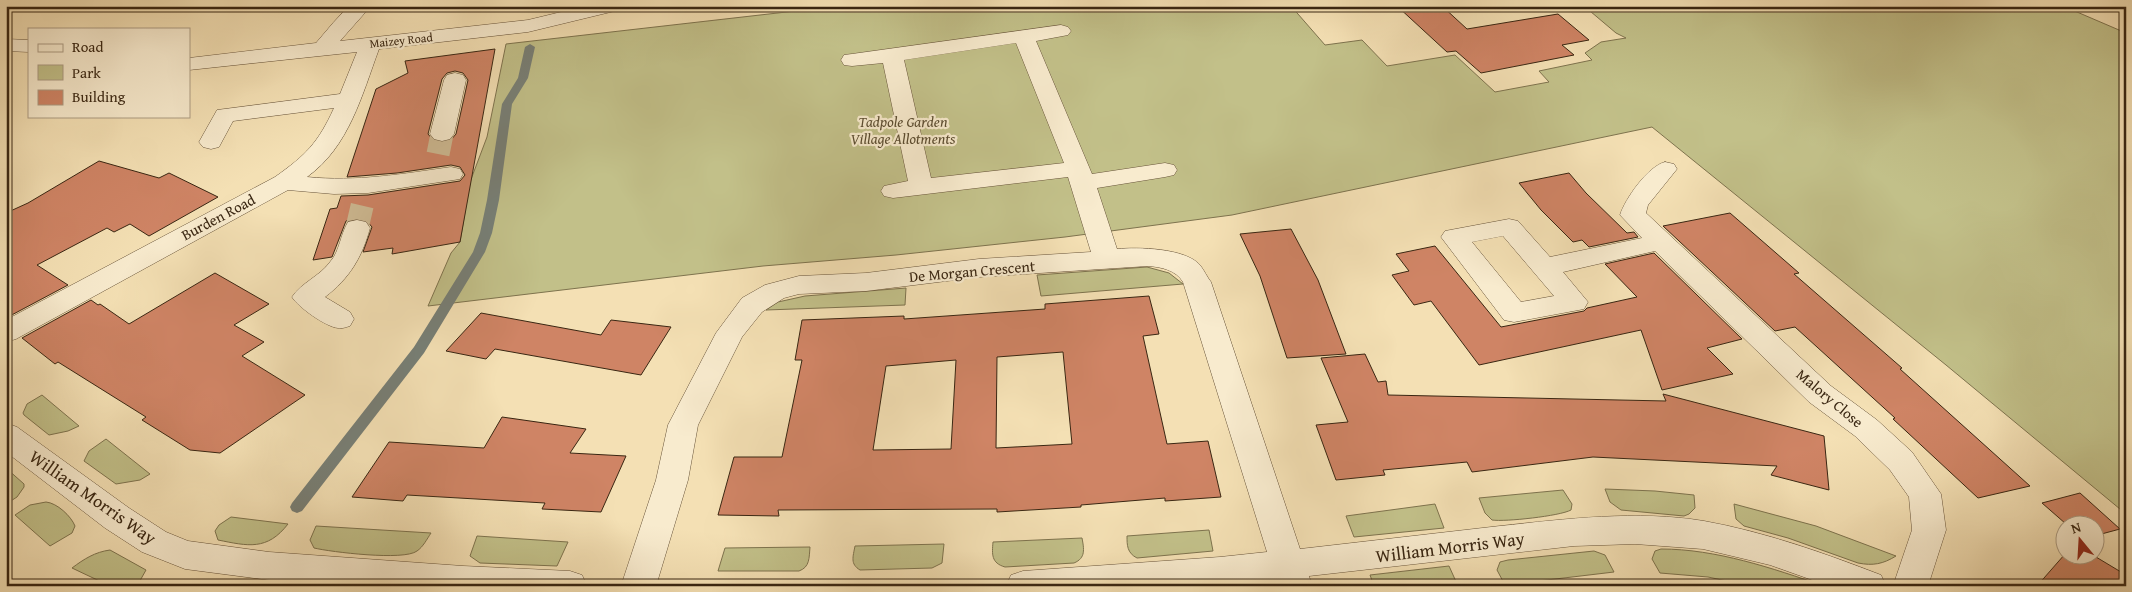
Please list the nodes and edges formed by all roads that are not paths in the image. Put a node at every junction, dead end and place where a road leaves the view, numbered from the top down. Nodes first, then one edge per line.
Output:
1 (361, 6) edge
2 (612, 6) edge
3 (1061, 31) dead end
4 (1024, 36) junction
5 (370, 44) junction
6 (6, 45) edge
7 (28, 46) edge
8 (323, 49) junction
9 (892, 55) junction
10 (852, 60) dead end
11 (190, 64) edge
12 (455, 80) dead end
13 (348, 100) junction
14 (211, 142) dead end
15 (1165, 170) dead end
16 (1665, 170) dead end
17 (1080, 176) junction
18 (284, 182) junction
19 (921, 187) junction
20 (893, 191) dead end
21 (357, 228) tunnel mouth
22 (1661, 242) junction
23 (1107, 259) junction
24 (1544, 267) dead end
25 (340, 319) dead end
26 (6, 332) edge
27 (6, 435) edge
28 (1292, 575) edge
29 (262, 576) edge
30 (570, 586) edge
31 (638, 586) edge
32 (1023, 586) edge
33 (1869, 586) edge
34 (1910, 586) edge

1 - 8 street
2 - 5 street, Maizey Road
3 - 4 street
4 - 9 street
4 - 17 street
5 - 8 street, Maizey Road
5 - 13 street, Burden Road
6 - 7 street
8 - 11 street, Maizey Road
9 - 10 street
9 - 19 street
12 - 18 street
13 - 14 street
13 - 18 street, Burden Road
15 - 17 street
16 - 22 street, Malory Close
17 - 19 street
17 - 23 street
18 - 26 street, Burden Road
19 - 20 street
21 - 25 street
22 - 24 street
22 - 34 street, Malory Close
23 - 28 street, De Morgan Crescent
23 - 31 street, De Morgan Crescent
27 - 29 street, William Morris Way
28 - 32 street, William Morris Way
28 - 33 street, William Morris Way
29 - 30 street, William Morris Way

